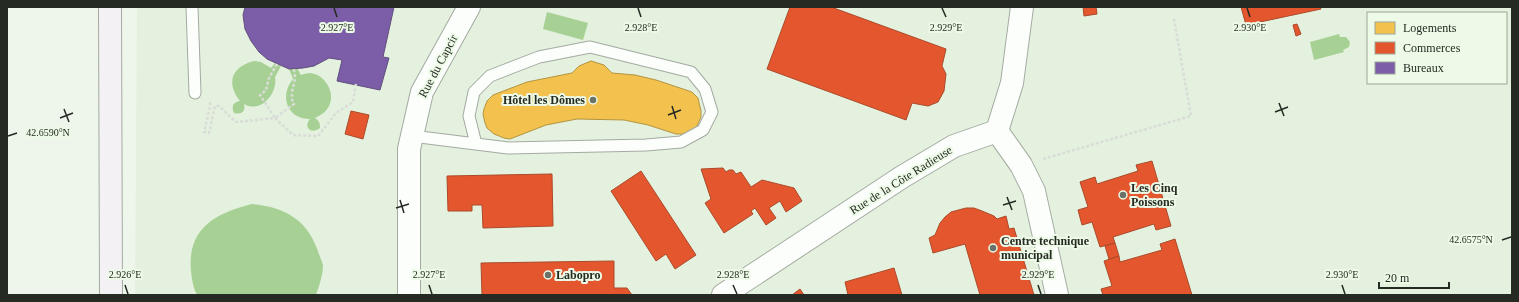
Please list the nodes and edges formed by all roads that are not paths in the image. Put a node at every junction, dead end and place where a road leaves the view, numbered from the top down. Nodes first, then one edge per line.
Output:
1 (110, 7) edge
2 (192, 7) edge
3 (470, 7) edge
4 (1022, 7) edge
5 (195, 93) dead end
6 (997, 131) junction
7 (412, 136) junction
8 (476, 144) junction
9 (111, 295) edge
10 (409, 295) edge
11 (723, 295) edge
12 (1057, 295) edge

1 - 9 street
2 - 5 lane
3 - 7 street, Rue du Capcir
4 - 6 street
6 - 11 street, Rue de la Côte Radieuse
6 - 12 street
7 - 8 lane
7 - 10 street, Rue du Capcir
8 - 8 lane

